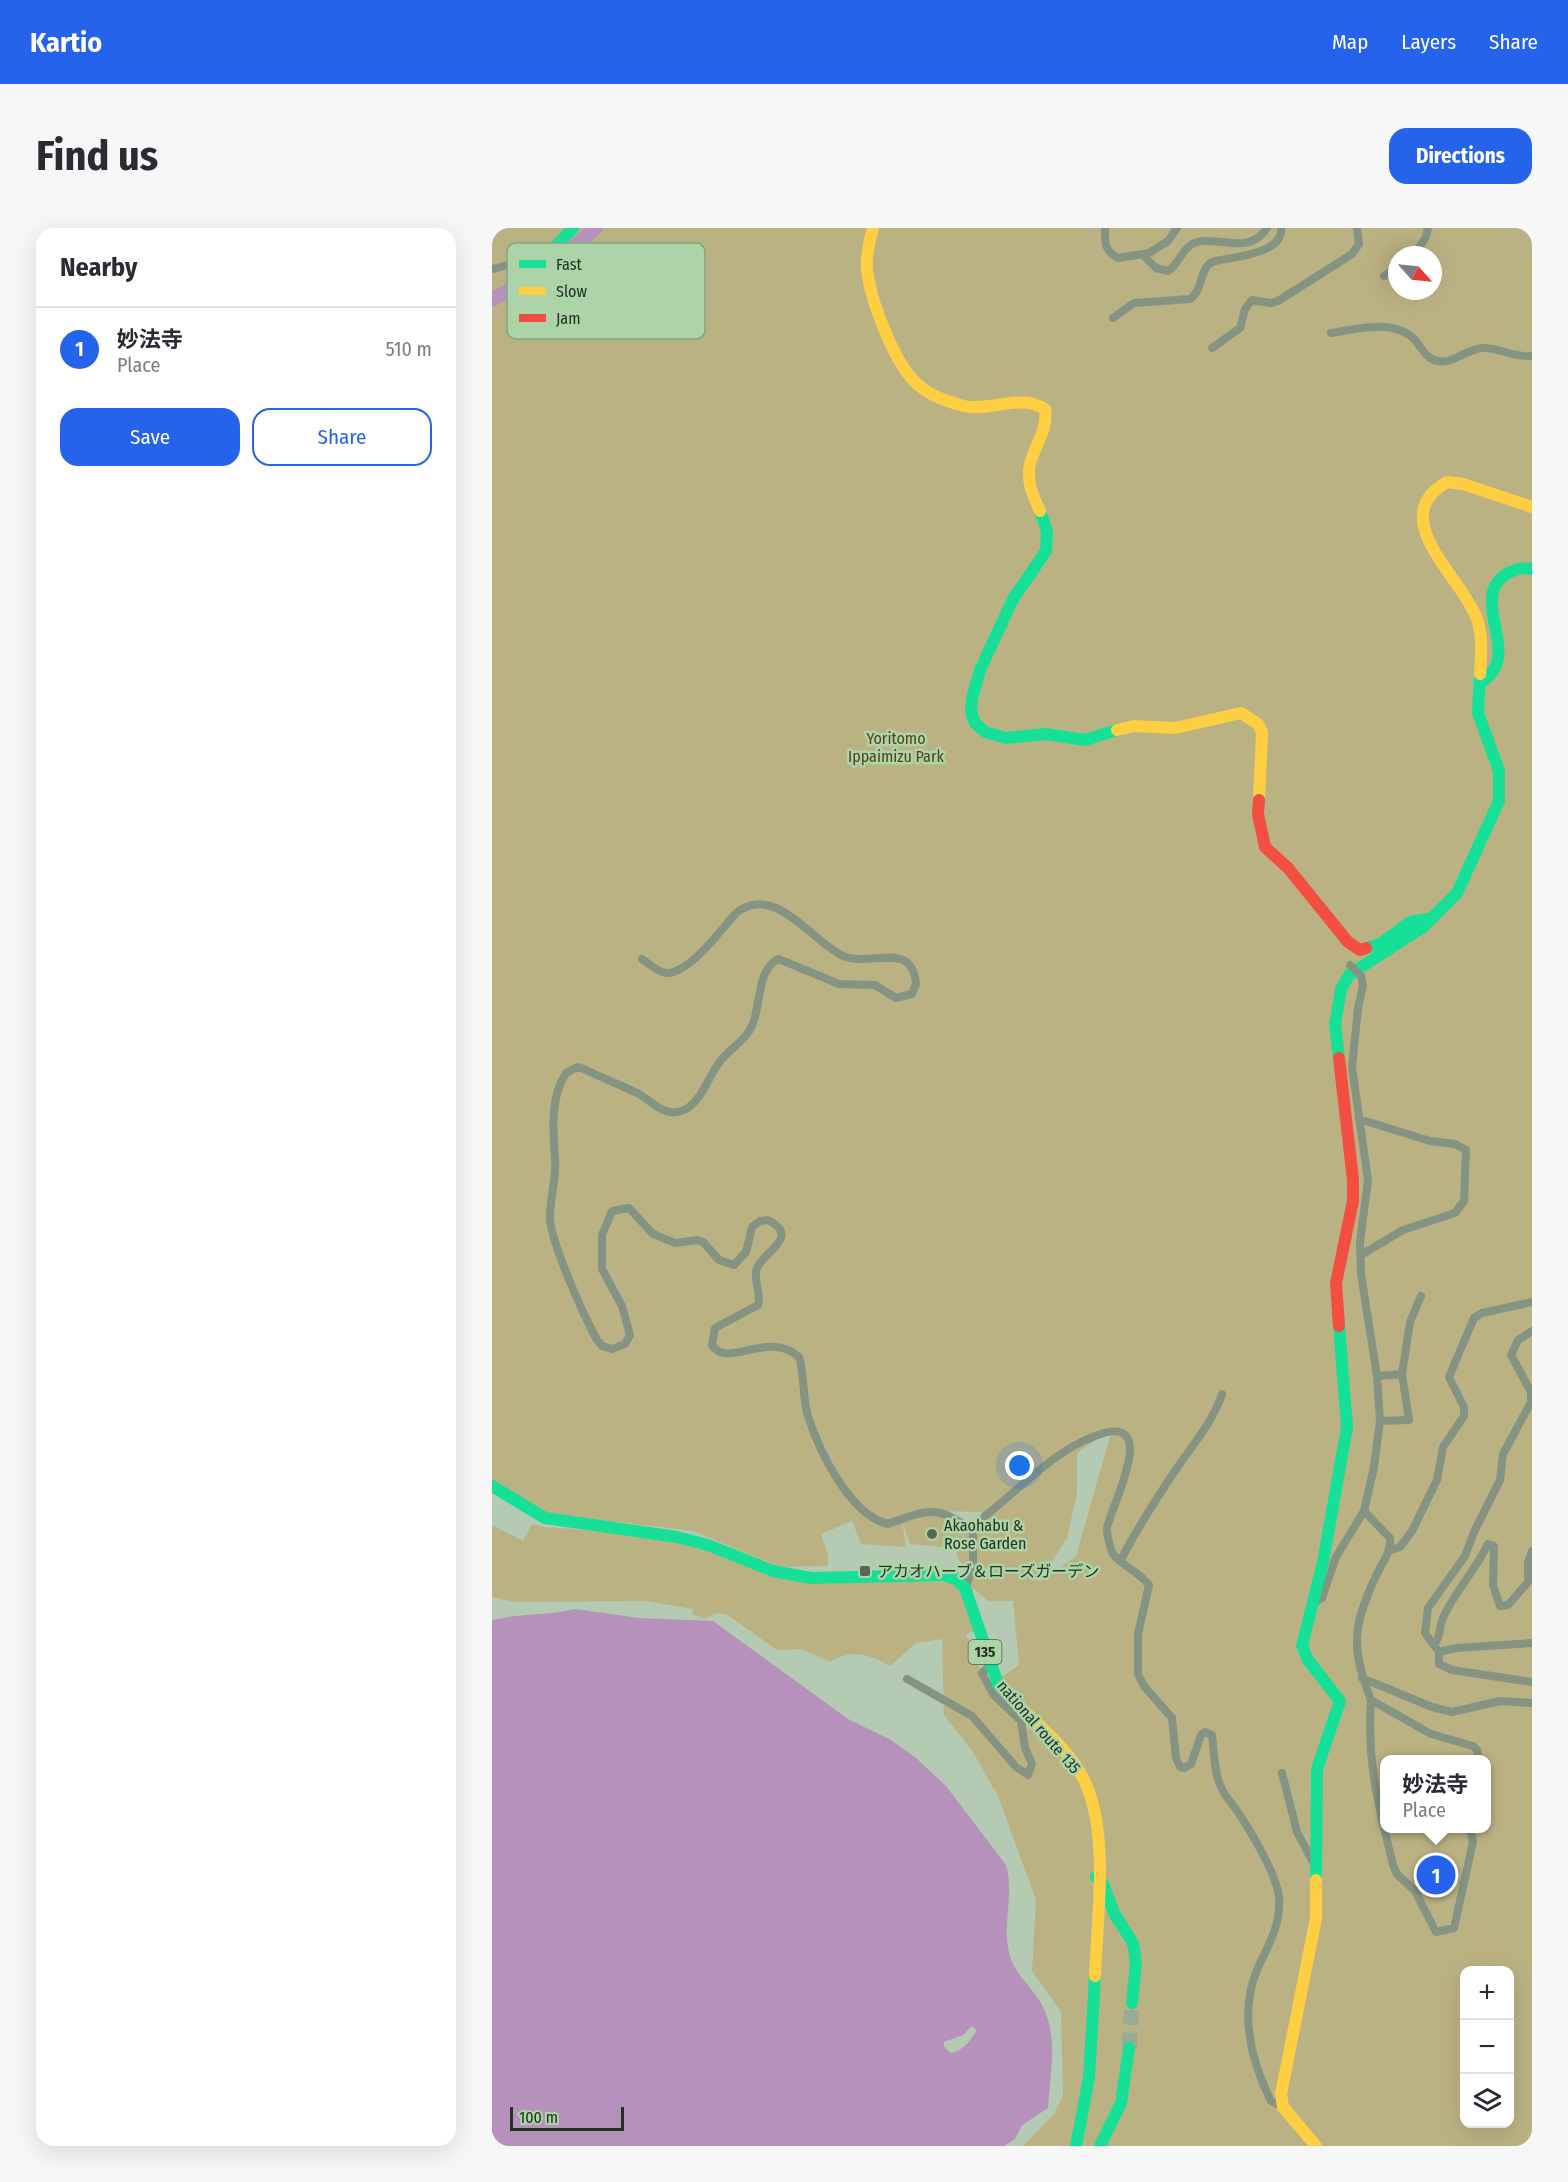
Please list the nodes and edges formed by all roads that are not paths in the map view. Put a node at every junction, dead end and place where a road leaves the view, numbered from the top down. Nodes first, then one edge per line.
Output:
1 (573, 228) edge
2 (873, 228) edge
3 (1105, 228) edge
4 (1178, 228) edge
5 (1267, 228) edge
6 (1281, 228) edge
7 (1357, 228) edge
8 (1428, 228) edge
9 (559, 243) edge
10 (1420, 246) edge
11 (1143, 255) junction
12 (507, 265) edge
13 (492, 269) edge
14 (1388, 274) edge
15 (1384, 276) dead end
16 (1113, 318) dead end
17 (1331, 333) dead end
18 (1212, 348) dead end
19 (1532, 357) edge
20 (1532, 507) edge
21 (1532, 569) edge
22 (1479, 684) junction
23 (1434, 917) junction
24 (642, 959) dead end
25 (1350, 965) dead end
26 (1359, 1119) junction
27 (1361, 1255) junction
28 (1420, 1296) dead end
29 (1532, 1302) edge
30 (1532, 1331) edge
31 (1402, 1374) junction
32 (1377, 1376) junction
33 (1222, 1394) dead end
34 (1380, 1421) junction
35 (492, 1486) edge
36 (1364, 1511) junction
37 (973, 1530) junction
38 (1391, 1550) junction
39 (1532, 1551) edge
40 (1121, 1560) junction
41 (965, 1588) junction
42 (1311, 1604) junction
43 (1532, 1643) edge
44 (1436, 1648) junction
45 (990, 1665) junction
46 (1362, 1678) junction
47 (907, 1679) dead end
48 (1532, 1682) edge
49 (1371, 1700) junction
50 (1532, 1703) edge
51 (1478, 1755) edge
52 (1282, 1773) dead end
53 (1380, 1810) edge
54 (1385, 1833) edge
55 (1471, 1833) edge
56 (1317, 1870) junction
57 (1096, 1877) junction
58 (1132, 2003) tunnel mouth
59 (1129, 2048) tunnel mouth
60 (1282, 2107) junction
61 (1076, 2146) edge
62 (1100, 2146) edge
63 (1316, 2146) edge

1 - 9 main road
2 - 23 main road
3 - 11 street
4 - 11 street
5 - 11 street
6 - 16 street
7 - 18 street
8 - 10 street
12 - 13 street
14 - 15 street
17 - 19 street
20 - 22 main road
21 - 22 main road
22 - 23 main road
23 - 42 main road
24 - 37 street
25 - 26 street, bridge
26 - 27 street
26 - 27 street
27 - 32 street
28 - 31 street
29 - 38 street
30 - 44 street
31 - 32 street
31 - 34 street
32 - 34 street
33 - 40 street
34 - 36 street
35 - 41 main road
36 - 38 street
36 - 42 street
37 - 40 street
37 - 41 street
38 - 46 street
39 - 44 street
40 - 60 street
41 - 45 main road, national route 135 / 135
42 - 56 main road
43 - 44 street
44 - 48 street
45 - 47 street
45 - 57 main road, national route 135 / 135
46 - 49 street
46 - 50 street
49 - 51 street
49 - 53 street
52 - 56 street
54 - 55 street
56 - 60 main road
57 - 58 main road
57 - 61 main road, national route 135 / 135
59 - 62 main road
60 - 63 main road

